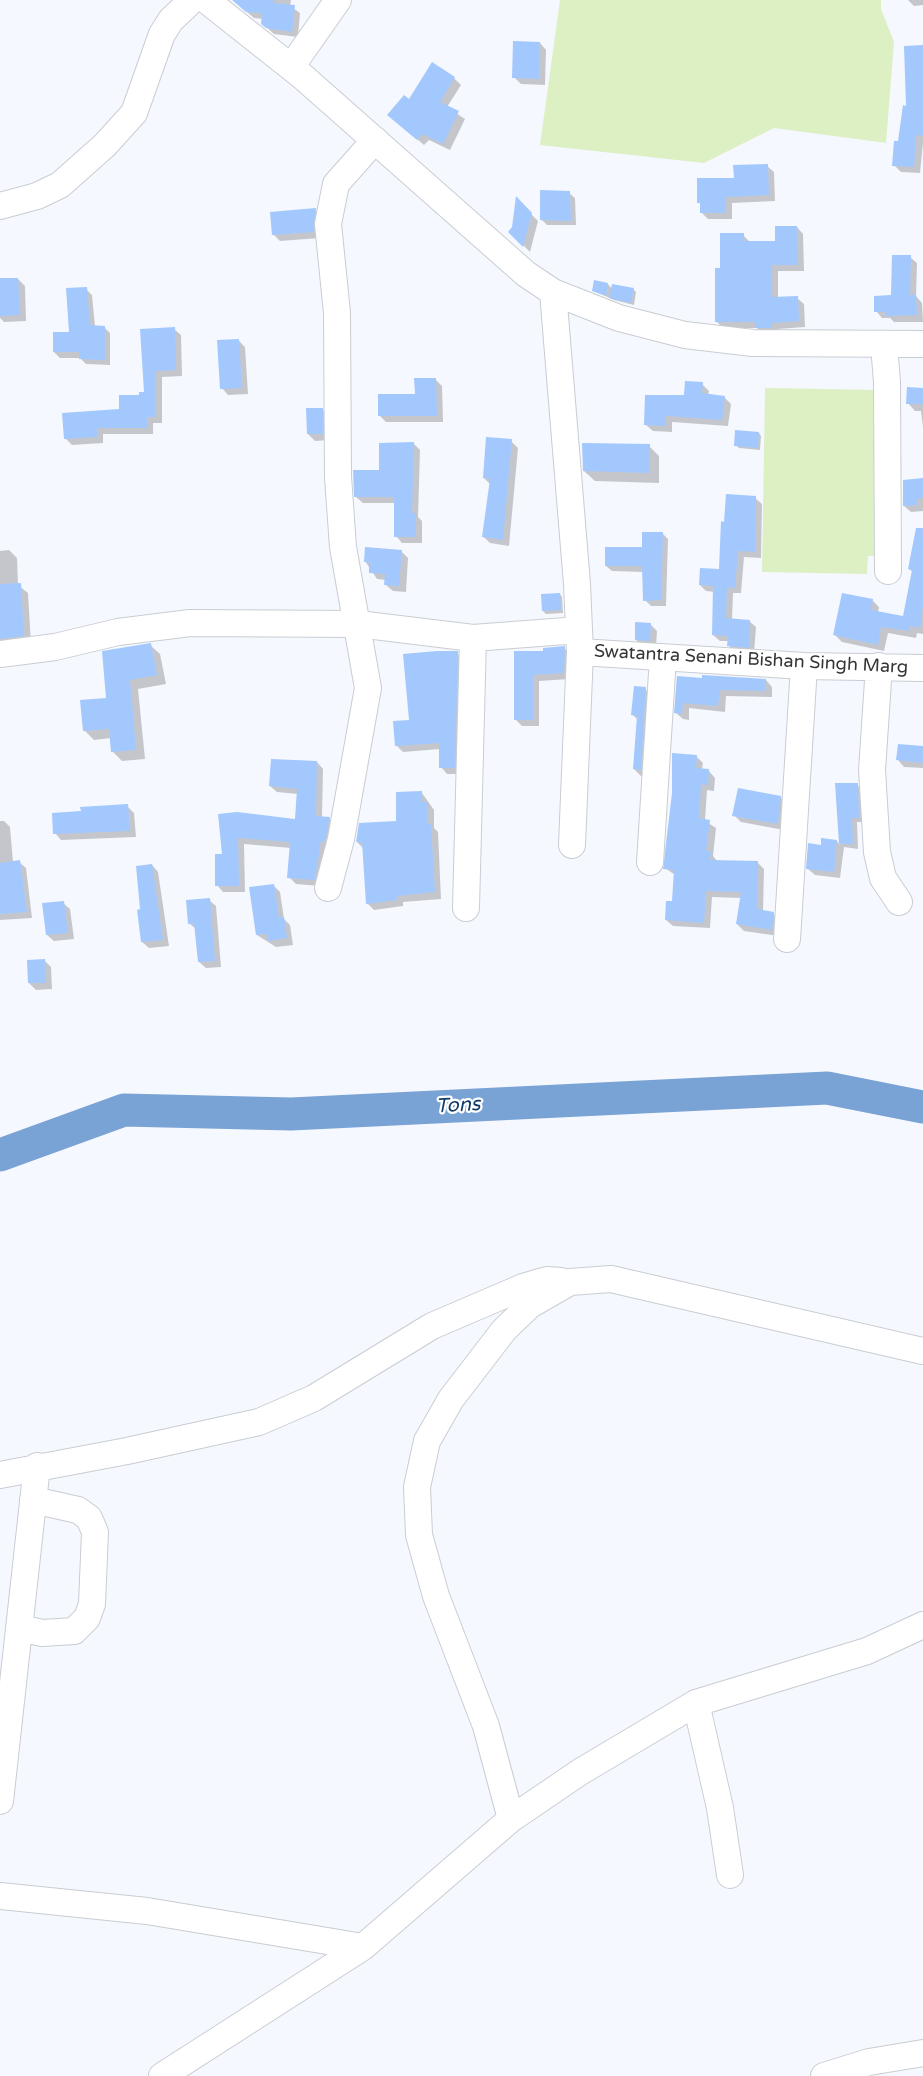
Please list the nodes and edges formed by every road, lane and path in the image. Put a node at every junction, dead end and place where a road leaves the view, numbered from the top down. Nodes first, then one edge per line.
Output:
1 (192, 0) edge
2 (206, 0) edge
3 (338, 0) edge
4 (291, 67) junction
5 (375, 140) junction
6 (0, 206) edge
7 (553, 292) junction
8 (923, 344) edge
9 (884, 345) junction
10 (888, 571) dead end
11 (358, 624) junction
12 (473, 638) junction
13 (579, 641) junction
14 (0, 654) edge
15 (663, 657) junction
16 (804, 666) junction
17 (879, 666) junction
18 (923, 668) edge
19 (572, 845) dead end
20 (650, 862) dead end
21 (328, 888) dead end
22 (899, 902) dead end
23 (466, 908) dead end
24 (787, 939) dead end
25 (570, 1282) junction
26 (923, 1352) edge
27 (37, 1466) junction
28 (0, 1475) edge
29 (33, 1500) junction
30 (923, 1624) edge
31 (20, 1628) junction
32 (696, 1703) junction
33 (0, 1801) edge
34 (511, 1819) junction
35 (730, 1875) dead end
36 (0, 1896) edge
37 (363, 1947) junction
38 (923, 2053) edge
39 (162, 2076) edge
40 (824, 2076) edge

1 - 6 street
2 - 4 street
3 - 4 street
4 - 5 street
5 - 7 street
5 - 11 street
7 - 9 street
7 - 13 street
8 - 9 street
9 - 10 street
11 - 12 street, Swatantra Senani Bishan Singh Marg
11 - 14 street, Swatantra Senani Bishan Singh Marg
11 - 21 street
12 - 13 street, Swatantra Senani Bishan Singh Marg
12 - 23 street
13 - 15 street, Swatantra Senani Bishan Singh Marg
13 - 19 street
15 - 16 street, Swatantra Senani Bishan Singh Marg
15 - 20 street
16 - 17 street, Swatantra Senani Bishan Singh Marg
16 - 24 street
17 - 18 street, Swatantra Senani Bishan Singh Marg
17 - 22 street
25 - 26 street
25 - 27 street
25 - 34 street
27 - 28 street
27 - 29 street
29 - 31 street
29 - 31 street
30 - 32 street
31 - 33 street
32 - 34 street
32 - 35 street
34 - 37 street
36 - 37 street
37 - 39 street
38 - 40 street

